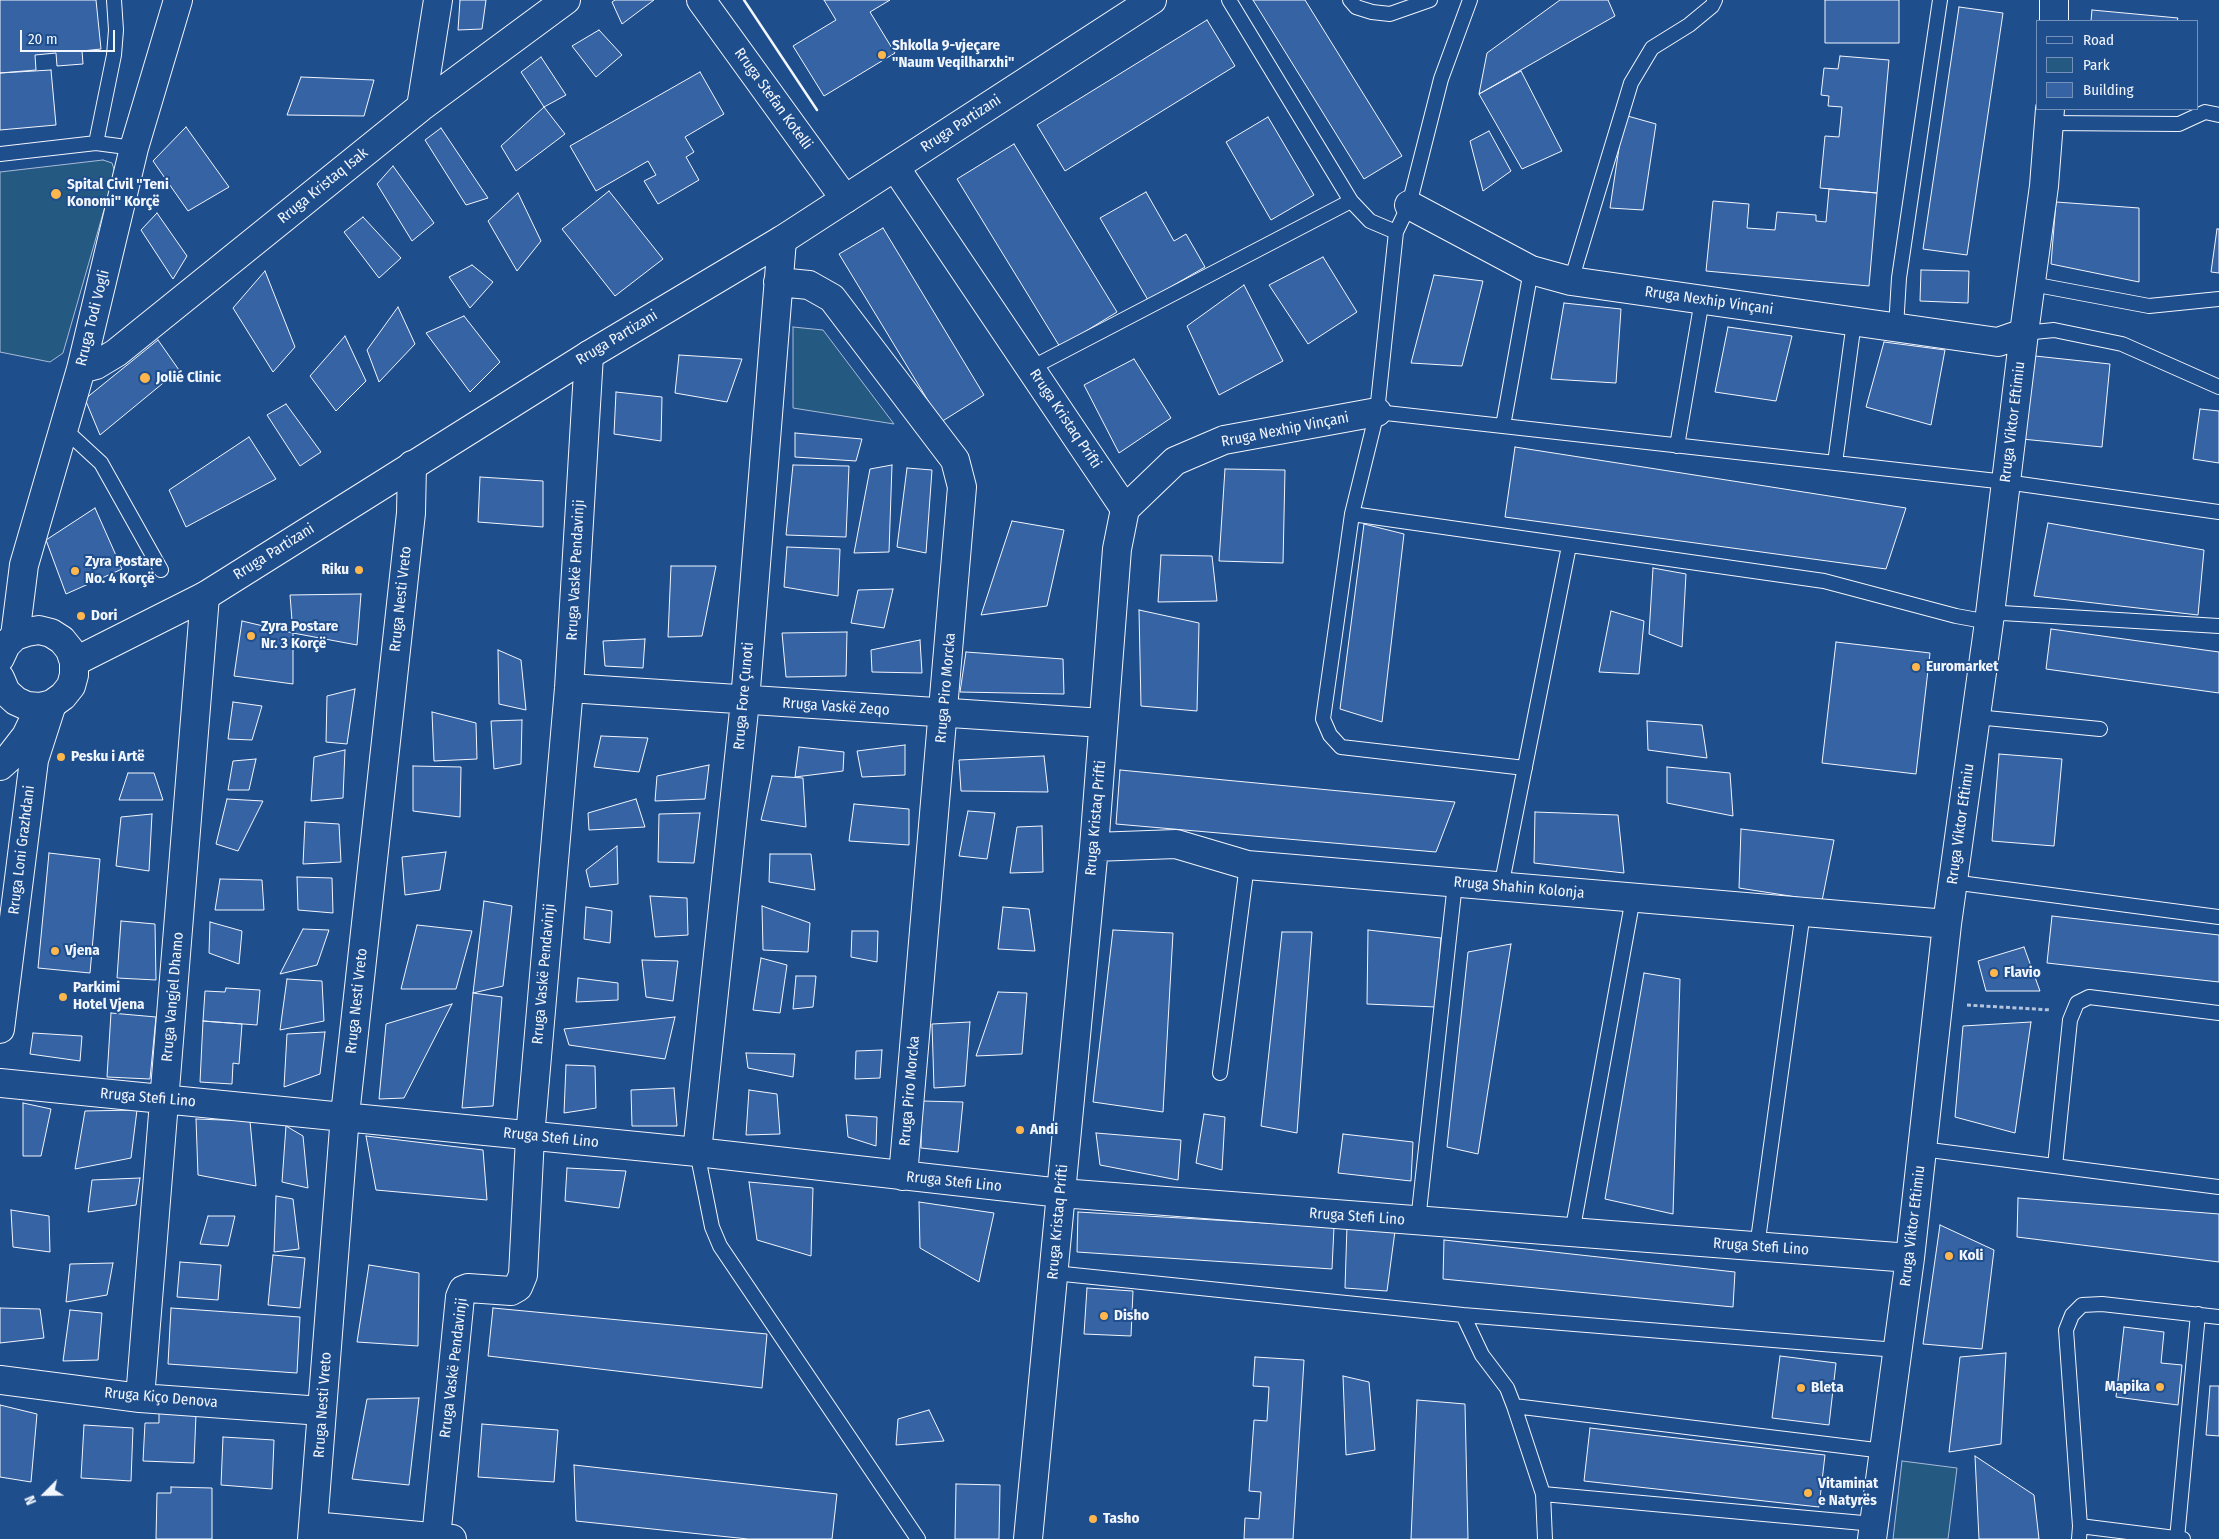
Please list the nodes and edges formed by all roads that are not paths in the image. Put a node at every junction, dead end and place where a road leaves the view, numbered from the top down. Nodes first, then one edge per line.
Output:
1 (114, 0) edge
2 (178, 0) edge
3 (438, 0) edge
4 (566, 0) edge
5 (701, 0) edge
6 (1152, 0) edge
7 (1229, 0) edge
8 (1350, 0) edge
9 (1430, 0) edge
10 (1470, 0) edge
11 (1716, 0) edge
12 (1940, 0) edge
13 (2054, 0) edge
14 (2054, 20) edge
15 (421, 107) junction
16 (2219, 115) edge
17 (2049, 116) edge
18 (96, 143) junction
19 (134, 148) junction
20 (0, 154) edge
21 (895, 167) junction
22 (845, 198) junction
23 (1351, 201) junction
24 (1409, 205) junction
25 (1396, 232) junction
26 (782, 240) junction
27 (1531, 270) junction
28 (778, 282) junction
29 (1571, 282) junction
30 (2032, 284) junction
31 (2219, 299) edge
32 (1702, 300) junction
33 (1854, 322) junction
34 (1896, 327) junction
35 (2024, 333) junction
36 (589, 355) junction
37 (1031, 368) junction
38 (81, 369) junction
39 (2219, 387) edge
40 (1377, 412) junction
41 (1503, 426) junction
42 (64, 428) junction
43 (1677, 446) junction
44 (1835, 463) junction
45 (412, 465) junction
46 (2006, 482) junction
47 (1125, 509) junction
48 (2219, 512) edge
49 (1352, 514) junction
50 (1569, 546) junction
51 (161, 570) dead end
52 (205, 596) junction
53 (1989, 622) junction
54 (2219, 626) edge
55 (8, 647) edge
56 (74, 662) junction
57 (0, 678) edge
58 (569, 688) junction
59 (745, 701) junction
60 (46, 705) junction
61 (944, 713) junction
62 (1976, 716) junction
63 (1103, 723) junction
64 (2100, 729) dead end
65 (0, 766) edge
66 (1525, 768) junction
67 (1094, 847) junction
68 (1247, 865) junction
69 (1952, 882) junction
70 (1455, 883) junction
71 (1501, 887) junction
72 (1633, 898) junction
73 (1803, 912) junction
74 (2219, 917) edge
75 (1947, 924) junction
76 (2219, 1013) edge
77 (0, 1029) edge
78 (1220, 1073) dead end
79 (0, 1083) edge
80 (165, 1100) junction
81 (345, 1115) junction
82 (530, 1136) junction
83 (1922, 1149) junction
84 (698, 1152) junction
85 (2055, 1166) junction
86 (903, 1176) junction
87 (2219, 1187) edge
88 (1061, 1194) junction
89 (1418, 1221) junction
90 (1572, 1233) junction
91 (1757, 1247) junction
92 (1910, 1258) junction
93 (1054, 1273) junction
94 (2198, 1314) junction
95 (1463, 1315) junction
96 (2219, 1317) edge
97 (1897, 1350) junction
98 (0, 1380) edge
99 (140, 1398) junction
100 (1514, 1406) junction
101 (322, 1411) junction
102 (1884, 1451) junction
103 (1544, 1494) junction
104 (1873, 1531) edge
105 (2080, 1532) edge
106 (313, 1533) edge
107 (444, 1538) edge
108 (918, 1539) edge
109 (1028, 1539) edge
110 (1545, 1539) edge
111 (2179, 1539) edge

1 - 18 lane
2 - 19 street, Rruga Todi Vogli
3 - 15 street
4 - 15 street, Rruga Kristaq Isak
5 - 22 street, Rruga Stefan Kotelli
6 - 21 street, Rruga Partizani
7 - 23 lane
8 - 9 lane
10 - 24 lane
11 - 29 lane
12 - 34 lane
13 - 14 street
15 - 38 street, Rruga Kristaq Isak
16 - 17 lane
17 - 30 street, Rruga Viktor Eftimiu
18 - 19 lane
18 - 20 lane
19 - 38 street, Rruga Todi Vogli
21 - 22 street, Rruga Partizani
21 - 37 street, Rruga Kristaq Prifti
22 - 26 street, Rruga Partizani
23 - 25 lane
23 - 37 lane
24 - 25 lane
24 - 27 street, Rruga Nexhip Vinçani
25 - 40 lane
26 - 28 street, Rruga Fore Çunoti
26 - 36 street, Rruga Partizani
27 - 29 street, Rruga Nexhip Vinçani
27 - 41 lane
28 - 59 street, Rruga Fore Çunoti
28 - 61 street, Rruga Piro Morcka
29 - 32 street, Rruga Nexhip Vinçani
30 - 31 lane
30 - 35 street, Rruga Viktor Eftimiu
32 - 33 street, Rruga Nexhip Vinçani
32 - 43 lane
33 - 34 street, Rruga Nexhip Vinçani
33 - 44 lane
34 - 35 street, Rruga Nexhip Vinçani
35 - 39 lane
35 - 46 street, Rruga Viktor Eftimiu
36 - 45 street, Rruga Partizani
36 - 58 street, Rruga Vaskë Pendavinji
37 - 47 street, Rruga Kristaq Prifti
38 - 42 street, Rruga Todi Vogli
40 - 41 lane
40 - 47 street, Rruga Nexhip Vinçani
40 - 49 lane
41 - 43 lane
42 - 51 lane
42 - 55 street, Rruga Todi Vogli
43 - 44 lane
44 - 46 lane
45 - 52 street, Rruga Partizani
45 - 81 street, Rruga Nesti Vreto
46 - 48 lane
46 - 53 street, Rruga Viktor Eftimiu
47 - 63 street, Rruga Kristaq Prifti
49 - 50 lane
49 - 66 lane
50 - 53 lane
50 - 66 lane
52 - 56 street, Rruga Partizani
52 - 80 street, Rruga Vangjel Dhamo
53 - 54 lane
53 - 62 street, Rruga Viktor Eftimiu
55 - 56 street
56 - 60 street
57 - 60 street
58 - 59 street, Rruga Vaskë Zeqo
58 - 82 street, Rruga Vaskë Pendavinji
59 - 61 street, Rruga Vaskë Zeqo
59 - 84 street, Rruga Fore Çunoti
60 - 65 street
60 - 77 street, Rruga Loni Grazhdani
61 - 63 street, Rruga Vaskë Zeqo
61 - 86 street, Rruga Piro Morcka
62 - 64 lane
62 - 69 street, Rruga Viktor Eftimiu
63 - 67 street, Rruga Kristaq Prifti
66 - 71 lane
67 - 68 street, Rruga Shahin Kolonja
67 - 88 street, Rruga Kristaq Prifti
68 - 70 street, Rruga Shahin Kolonja
68 - 78 lane
69 - 74 lane
69 - 75 street, Rruga Viktor Eftimiu
70 - 71 street, Rruga Shahin Kolonja
70 - 89 lane
71 - 72 street, Rruga Shahin Kolonja
72 - 73 street, Rruga Shahin Kolonja
72 - 90 lane
73 - 75 street, Rruga Shahin Kolonja
73 - 91 lane
75 - 83 street, Rruga Viktor Eftimiu
76 - 85 lane
79 - 80 street, Rruga Stefi Lino
80 - 81 street, Rruga Stefi Lino
80 - 99 street, Rruga Vangjel Dhamo
81 - 82 street, Rruga Stefi Lino
81 - 101 street, Rruga Nesti Vreto
82 - 84 street, Rruga Stefi Lino
82 - 107 street, Rruga Vaskë Pendavinji
83 - 85 lane
83 - 92 street, Rruga Viktor Eftimiu
84 - 86 street, Rruga Stefi Lino
84 - 108 lane
85 - 87 lane
86 - 88 street, Rruga Stefi Lino
88 - 89 street, Rruga Stefi Lino
88 - 93 street, Rruga Kristaq Prifti
89 - 90 street, Rruga Stefi Lino
90 - 91 street, Rruga Stefi Lino
91 - 92 street, Rruga Stefi Lino
92 - 97 street, Rruga Viktor Eftimiu
93 - 95 lane
93 - 109 street, Rruga Kristaq Prifti
94 - 96 lane
94 - 105 lane
94 - 111 lane
95 - 97 lane
95 - 100 lane
97 - 102 street, Rruga Viktor Eftimiu
98 - 99 street, Rruga Kiço Denova
99 - 101 street, Rruga Kiço Denova
100 - 102 lane
100 - 103 lane
101 - 106 street, Rruga Nesti Vreto
102 - 104 street, Rruga Viktor Eftimiu
103 - 104 lane
103 - 110 lane
105 - 111 lane
106 - 107 street

